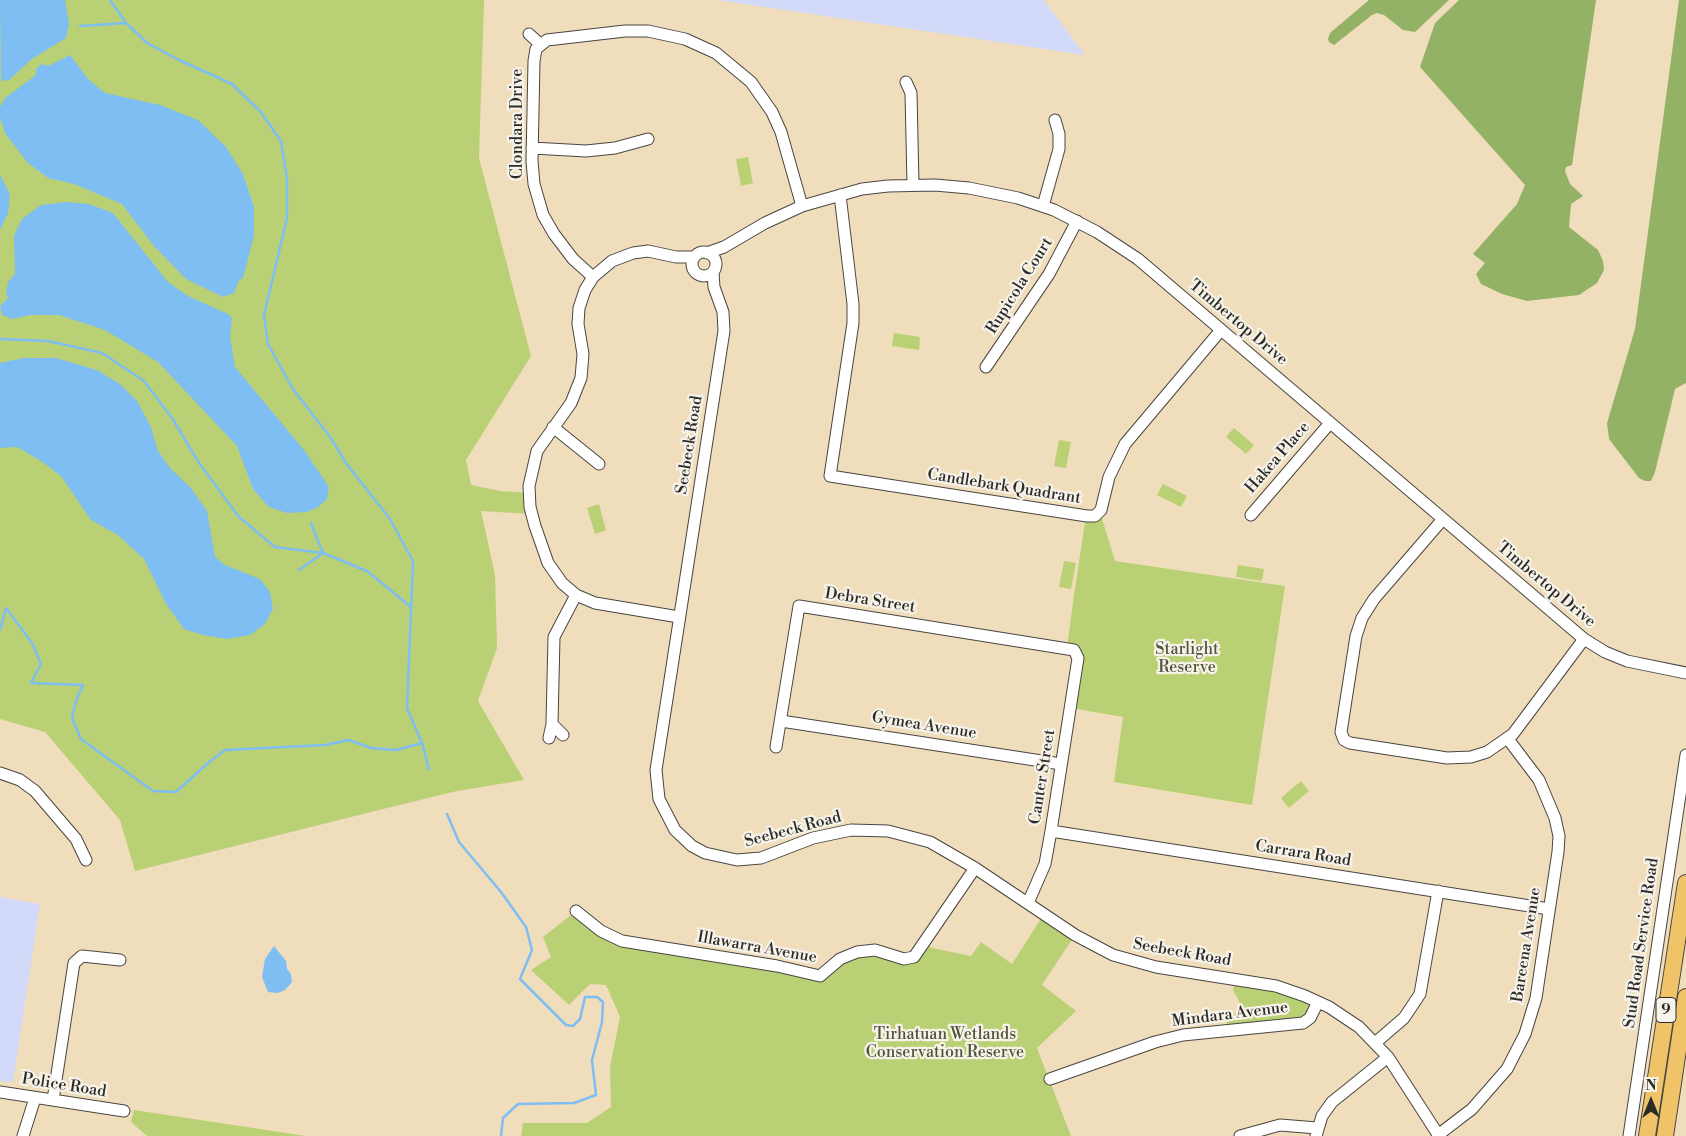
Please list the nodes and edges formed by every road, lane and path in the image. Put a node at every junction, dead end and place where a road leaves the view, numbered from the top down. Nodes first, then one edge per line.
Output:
1 (529, 34) dead end
2 (540, 44) junction
3 (906, 82) dead end
4 (1055, 120) dead end
5 (648, 139) dead end
6 (532, 148) junction
7 (913, 184) junction
8 (840, 195) junction
9 (802, 206) junction
10 (1043, 206) junction
11 (1077, 221) junction
12 (724, 247) junction
13 (707, 253) junction
14 (676, 257) junction
15 (694, 257) junction
16 (714, 267) junction
17 (697, 272) junction
18 (593, 277) junction
19 (714, 287) junction
20 (1221, 330) junction
21 (986, 367) dead end
22 (1330, 423) junction
23 (553, 427) junction
24 (600, 464) dead end
25 (1251, 515) dead end
26 (1442, 519) junction
27 (576, 595) junction
28 (679, 617) junction
29 (1584, 640) junction
30 (1076, 653) joint
31 (1686, 668) edge
32 (1670, 669) junction
33 (1686, 673) edge
34 (781, 721) junction
35 (552, 724) junction
36 (562, 735) dead end
37 (549, 738) dead end
38 (1508, 739) junction
39 (776, 747) dead end
40 (1686, 755) edge
41 (1061, 764) junction
42 (0, 773) edge
43 (1051, 831) junction
44 (86, 860) dead end
45 (975, 868) junction
46 (1686, 883) edge
47 (1438, 892) junction
48 (1028, 903) junction
49 (1549, 909) junction
50 (576, 912) dead end
51 (122, 961) dead end
52 (1686, 997) edge
53 (1318, 1002) junction
54 (1375, 1043) junction
55 (1388, 1057) junction
56 (1050, 1079) dead end
57 (0, 1092) edge
58 (35, 1098) junction
59 (53, 1100) junction
60 (124, 1111) dead end
61 (1316, 1132) edge
62 (1439, 1135) edge
63 (23, 1136) edge
64 (1240, 1136) edge
65 (1629, 1136) edge
66 (1646, 1136) edge
67 (1666, 1136) edge

1 - 2 street
2 - 6 street, Clondara Drive
2 - 9 street
3 - 7 street
4 - 10 street
5 - 6 street
6 - 18 street, Clondara Drive
7 - 8 street, Timbertop Drive
7 - 10 street, Timbertop Drive
8 - 9 street, Timbertop Drive
8 - 20 street, Candlebark Quadrant
9 - 12 street, Timbertop Drive
10 - 11 street, Timbertop Drive
11 - 20 street, Timbertop Drive
11 - 21 street, Rupicola Court
12 - 13 street, Timbertop Drive
12 - 16 street, Timbertop Drive
13 - 15 street, Timbertop Drive
13 - 16 street
14 - 15 street, Timbertop Drive
14 - 17 street, Seebeck Road
14 - 18 street
15 - 17 street
16 - 17 street
16 - 19 street, Seebeck Road
17 - 19 street, Seebeck Road
18 - 23 street
19 - 28 street, Seebeck Road
20 - 22 street, Timbertop Drive
22 - 25 street, Hakea Place
22 - 26 street, Timbertop Drive
23 - 24 street
23 - 27 street
26 - 29 street, Timbertop Drive
26 - 38 street
27 - 28 street
27 - 35 street
28 - 45 street, Seebeck Road
29 - 32 street, Timbertop Drive
29 - 38 street
30 - 34 street, Debra Street
30 - 41 street, Canter Street
31 - 32 street, Timbertop Drive
32 - 33 street, Timbertop Drive
34 - 39 street, Debra Street
34 - 41 street, Gymea Avenue
35 - 36 street
35 - 37 street
38 - 49 street, Bareena Avenue
40 - 65 street, Stud Road Service Road
41 - 43 street, Canter Street
42 - 44 street
43 - 47 street, Carrara Road
43 - 48 street, Canter Street
45 - 48 street, Seebeck Road
45 - 50 street, Illawarra Avenue
46 - 66 highway, 9
47 - 49 street, Carrara Road
47 - 54 street
48 - 53 street, Seebeck Road
49 - 62 street, Bareena Avenue
51 - 59 street
52 - 67 highway, 9
53 - 54 street, Seebeck Road
53 - 56 street, Mindara Avenue
54 - 55 street, Seebeck Road
55 - 61 street
55 - 62 street, Seebeck Road
57 - 58 street, Police Road
58 - 59 street, Police Road
58 - 63 street
59 - 60 street, Police Road
61 - 64 street

